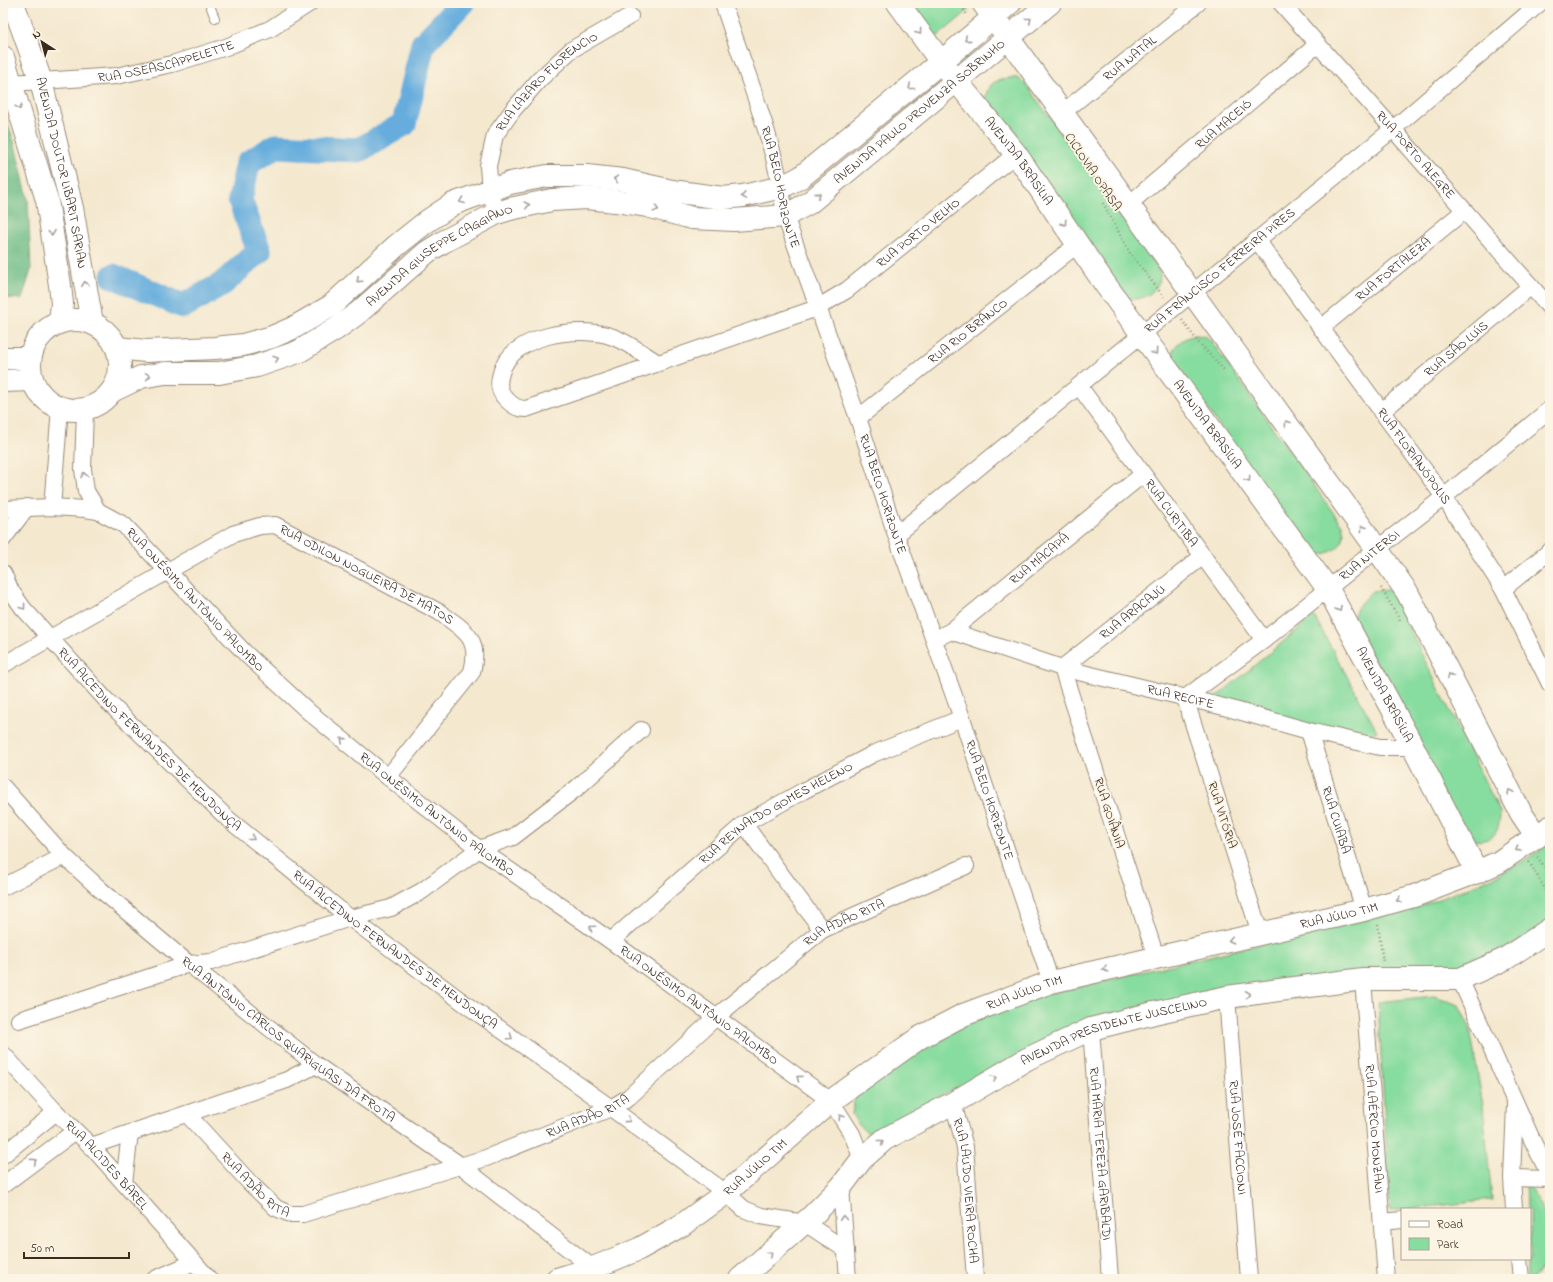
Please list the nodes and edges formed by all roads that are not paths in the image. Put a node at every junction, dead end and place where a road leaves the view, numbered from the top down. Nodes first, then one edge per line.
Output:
1 (13, 3) edge
2 (209, 3) edge
3 (310, 3) edge
4 (723, 3) edge
5 (898, 3) edge
6 (1010, 3) edge
7 (1050, 3) edge
8 (1198, 3) edge
9 (1281, 3) edge
10 (1540, 3) edge
11 (988, 10) edge
12 (630, 16) dead end
13 (215, 18) dead end
14 (1008, 37) junction
15 (1318, 44) junction
16 (3, 57) edge
17 (941, 62) junction
18 (956, 80) junction
19 (41, 81) junction
20 (11, 83) junction
21 (1062, 113) junction
22 (1393, 129) junction
23 (1016, 154) junction
24 (782, 187) junction
25 (490, 190) junction
26 (1129, 204) junction
27 (1464, 211) junction
28 (497, 213) junction
29 (785, 216) junction
30 (1257, 240) junction
31 (1078, 244) junction
32 (1531, 286) junction
33 (1193, 293) junction
34 (817, 308) junction
35 (1550, 308) edge
36 (60, 322) junction
37 (92, 323) junction
38 (1321, 328) junction
39 (1142, 334) junction
40 (117, 348) junction
41 (3, 358) edge
42 (30, 358) junction
43 (658, 363) junction
44 (3, 380) edge
45 (32, 380) junction
46 (1079, 386) junction
47 (112, 391) junction
48 (60, 408) junction
49 (1550, 409) edge
50 (85, 410) junction
51 (1381, 412) junction
52 (858, 418) junction
53 (1142, 475) junction
54 (1444, 497) junction
55 (52, 507) junction
56 (27, 508) junction
57 (3, 509) edge
58 (98, 511) junction
59 (896, 535) junction
60 (3, 539) edge
61 (1377, 548) junction
62 (1550, 551) edge
63 (1203, 556) junction
64 (169, 571) junction
65 (3, 574) edge
66 (1328, 589) junction
67 (1503, 589) junction
68 (951, 631) junction
69 (50, 640) junction
70 (935, 640) junction
71 (1264, 640) junction
72 (3, 666) edge
73 (1062, 668) junction
74 (1550, 684) edge
75 (1185, 698) junction
76 (962, 718) junction
77 (641, 730) dead end
78 (1309, 731) junction
79 (1413, 747) junction
80 (388, 777) junction
81 (3, 787) edge
82 (744, 824) junction
83 (1535, 841) edge
84 (479, 850) junction
85 (64, 856) junction
86 (966, 866) dead end
87 (1477, 872) junction
88 (3, 887) edge
89 (1369, 908) junction
90 (350, 918) junction
91 (1550, 929) edge
92 (822, 930) junction
93 (1260, 933) junction
94 (611, 941) junction
95 (1156, 957) junction
96 (188, 964) junction
97 (1363, 979) junction
98 (1460, 979) junction
99 (1051, 982) junction
100 (1227, 997) junction
101 (716, 1017) junction
102 (19, 1020) dead end
103 (1091, 1029) junction
104 (3, 1054) edge
105 (316, 1065) junction
106 (831, 1101) junction
107 (1515, 1101) junction
108 (953, 1103) junction
109 (611, 1108) junction
110 (56, 1112) junction
111 (187, 1114) junction
112 (74, 1132) junction
113 (130, 1133) junction
114 (91, 1146) junction
115 (3, 1155) edge
116 (862, 1159) junction
117 (460, 1165) junction
118 (1550, 1177) edge
119 (1512, 1178) junction
120 (124, 1183) junction
121 (3, 1185) edge
122 (841, 1187) junction
123 (726, 1193) junction
124 (1514, 1208) edge
125 (1401, 1220) edge
126 (1382, 1222) junction
127 (805, 1223) junction
128 (846, 1250) junction
129 (1519, 1260) edge
130 (194, 1262) junction
131 (593, 1268) junction
132 (155, 1279) edge
133 (209, 1279) edge
134 (557, 1279) edge
135 (740, 1279) edge
136 (848, 1279) edge
137 (975, 1279) edge
138 (1110, 1279) edge
139 (1249, 1279) edge
140 (1386, 1279) edge
141 (1521, 1279) edge

1 - 19 main road, AVENIDA DOUTOR LIBARIT SARIAN
2 - 13 lane
3 - 19 street, RUA OSEASCAPPELETTE
4 - 24 street, RUA BELO HORIZONTE
5 -> 17 main road, AVENIDA BRASÍLIA
6 - 11 main road, AVENIDA PAULO PROVENZA SOBRINHO
14 -> 7 main road, AVENIDA PAULO PROVENZA SOBRINHO
8 - 21 street, RUA NATAL
9 - 15 street, RUA PORTO ALEGRE
10 - 22 street, RUA FRANCISCO FERREIRA PIRES
11 - 14 main road
11 -> 17 main road, AVENIDA PAULO PROVENZA SOBRINHO
12 - 25 street, RUA LAZARO FLORENCIO
14 - 18 main road, AVENIDA PAULO PROVENZA SOBRINHO
14 - 21 main road
15 - 22 street, RUA PORTO ALEGRE
15 - 26 street, RUA MACEIÓ
16 - 20 main road, AVENIDA DOUTOR LIBARIT SARIAN
17 - 18 main road, AVENIDA BRASÍLIA
17 -> 24 main road, AVENIDA PAULO PROVENZA SOBRINHO
18 - 23 main road, AVENIDA BRASÍLIA
29 -> 18 main road, AVENIDA PAULO PROVENZA SOBRINHO
19 - 20 street, RUA OSEASCAPPELETTE
37 -> 19 main road, AVENIDA DOUTOR LIBARIT SARIAN
20 -> 36 main road, AVENIDA DOUTOR LIBARIT SARIAN
21 - 26 main road
22 - 27 street, RUA PORTO ALEGRE
22 - 30 street, RUA FRANCISCO FERREIRA PIRES
23 -> 31 main road, AVENIDA BRASÍLIA
23 - 34 street, RUA PORTO VELHO
24 -> 25 main road, AVENIDA GIUSEPPE CAGGIANO
24 - 29 street, RUA BELO HORIZONTE
25 - 28 street, RUA LAZARO FLORENCIO
25 -> 40 main road, AVENIDA GIUSEPPE CAGGIANO
26 - 33 main road
27 - 32 street, RUA PORTO ALEGRE
27 - 38 street, RUA FORTALEZA
28 -> 29 main road, AVENIDA GIUSEPPE CAGGIANO
47 -> 28 main road, AVENIDA GIUSEPPE CAGGIANO
29 - 34 street, RUA BELO HORIZONTE
30 - 33 street, RUA FRANCISCO FERREIRA PIRES
30 - 38 street, RUA FLORIANÓPOLIS
31 - 39 main road, AVENIDA BRASÍLIA
31 - 52 street, RUA RIO BRANCO
32 - 35 street, RUA PORTO ALEGRE
32 - 51 street, RUA SÃO LUÍS
33 - 39 street, RUA FRANCISCO FERREIRA PIRES
61 -> 33 main road
34 - 43 street, RUA PORTO VELHO
34 - 52 street, RUA BELO HORIZONTE
36 - 37 main road
36 - 42 main road
37 - 40 main road
38 - 51 street, RUA FLORIANÓPOLIS
39 - 46 street, RUA FRANCISCO FERREIRA PIRES
39 -> 66 main road, AVENIDA BRASÍLIA
40 - 47 main road
41 - 42 main road
42 - 45 main road
43 - 43 street, RUA PORTO VELHO
44 - 45 main road
45 - 48 main road
46 - 53 street, RUA CURITIBA
46 - 59 street, RUA FRANCISCO FERREIRA PIRES
47 - 50 main road
48 - 50 main road
48 - 55 street
49 - 54 street, RUA NITERÓI
58 -> 50 street
51 - 54 street, RUA FLORIANÓPOLIS
52 - 59 street, RUA BELO HORIZONTE
53 - 63 street, RUA CURITIBA
53 - 68 street, RUA MACAPÁ
54 - 61 street, RUA NITERÓI
54 - 67 street, RUA FLORIANÓPOLIS
55 - 56 street, RUA ONÉSIMO ANTÔNIO PALOMBO
55 - 58 street, RUA ONÉSIMO ANTÔNIO PALOMBO
56 - 57 street, RUA ONÉSIMO ANTÔNIO PALOMBO
56 - 60 street
58 - 64 street, RUA ONÉSIMO ANTÔNIO PALOMBO
59 - 70 street, RUA BELO HORIZONTE
61 - 66 street, RUA NITERÓI
83 -> 61 main road
62 - 67 street
63 - 71 street, RUA CURITIBA
63 - 73 street, RUA ARACAJÚ
64 - 69 street, RUA ODILON NOGUEIRA DE MATOS
80 -> 64 street, RUA ONÉSIMO ANTÔNIO PALOMBO
64 - 80 street, RUA ODILON NOGUEIRA DE MATOS
65 -> 69 street, RUA ALCEDINO FERNANDES DE MENDONÇA
66 - 71 street, RUA NITERÓI
66 -> 79 main road, AVENIDA BRASÍLIA
67 - 74 street, RUA FLORIANÓPOLIS
68 - 70 street, RUA MACAPÁ
68 - 73 street, RUA RECIFE
69 - 72 street, RUA ODILON NOGUEIRA DE MATOS
69 -> 90 street, RUA ALCEDINO FERNANDES DE MENDONÇA
70 - 76 street, RUA BELO HORIZONTE
71 - 75 street, RUA NITERÓI
73 - 75 street, RUA RECIFE
73 - 95 street, RUA GOIÂNIA
75 - 78 street, RUA RECIFE
75 - 93 street, RUA VITÓRIA
76 - 82 street, RUA REYNALDO GOMES HELENO
76 - 99 street, RUA BELO HORIZONTE
77 - 84 street
78 - 79 street, RUA RECIFE
78 - 89 street, RUA CUIABÁ
79 - 87 main road, AVENIDA BRASÍLIA
80 - 84 street, RUA ONÉSIMO ANTÔNIO PALOMBO
81 - 85 street, RUA ANTÔNIO CARLOS QUARIGUASI DA FROTA
82 - 92 street
82 - 94 street, RUA REYNALDO GOMES HELENO
83 -> 87 main road, RUA JÚLIO TIM
84 - 90 street
94 -> 84 street, RUA ONÉSIMO ANTÔNIO PALOMBO
85 - 88 street
85 - 96 street, RUA ANTÔNIO CARLOS QUARIGUASI DA FROTA
86 - 92 street, RUA ADÃO RITA
87 -> 89 main road, RUA JÚLIO TIM
89 - 93 main road, RUA JÚLIO TIM
90 - 96 street
90 -> 109 street, RUA ALCEDINO FERNANDES DE MENDONÇA
91 - 98 main road, AVENIDA PRESIDENTE JUSCELINO
92 - 101 street, RUA ADÃO RITA
93 -> 95 main road, RUA JÚLIO TIM
94 - 101 street, RUA ONÉSIMO ANTÔNIO PALOMBO
95 -> 99 main road, RUA JÚLIO TIM
96 - 102 street
96 - 105 street, RUA ANTÔNIO CARLOS QUARIGUASI DA FROTA
97 - 98 main road, AVENIDA PRESIDENTE JUSCELINO
100 -> 97 main road, AVENIDA PRESIDENTE JUSCELINO
97 - 126 street, RUA LAÉRCIO MONZANI
98 - 107 street
99 - 106 main road, RUA JÚLIO TIM
100 - 103 main road, AVENIDA PRESIDENTE JUSCELINO
100 - 139 street, RUA JOSÉ FACCIONI
106 -> 101 street, RUA ONÉSIMO ANTÔNIO PALOMBO
101 - 109 street, RUA ADÃO RITA
108 -> 103 main road, AVENIDA PRESIDENTE JUSCELINO
103 - 138 street, RUA MARIA TEREZA GARIBALDI
104 - 110 street, RUA ALCIDES BAREL
105 - 111 street
105 - 117 street, RUA ANTÔNIO CARLOS QUARIGUASI DA FROTA
116 -> 106 street, RUA ONÉSIMO ANTÔNIO PALOMBO
106 - 123 main road, RUA JÚLIO TIM
107 - 118 street
107 - 119 street
116 -> 108 main road, AVENIDA PRESIDENTE JUSCELINO
108 - 137 street, RUA LAUDO VIEIRA ROCHA
109 - 117 street, RUA ADÃO RITA
109 -> 123 street, RUA ALCEDINO FERNANDES DE MENDONÇA
110 - 112 street, RUA ALCIDES BAREL
110 - 115 street
111 - 113 street
111 - 117 street, RUA ADÃO RITA
112 - 114 street, RUA ALCIDES BAREL
121 -> 112 street
113 - 114 street
113 - 120 street
114 - 120 street, RUA ALCIDES BAREL
116 - 122 main road, AVENIDA PRESIDENTE JUSCELINO
117 - 131 street, RUA ANTÔNIO CARLOS QUARIGUASI DA FROTA
118 - 119 street
119 - 124 street
120 - 130 street, RUA ALCIDES BAREL
122 - 127 main road, AVENIDA PRESIDENTE JUSCELINO
128 -> 122 street
123 - 127 street, RUA ALCEDINO FERNANDES DE MENDONÇA
123 - 131 main road, RUA JÚLIO TIM
125 - 126 street
126 - 140 street, RUA LAÉRCIO MONZANI
127 - 128 street, RUA ALCEDINO FERNANDES DE MENDONÇA
135 -> 127 main road, AVENIDA PRESIDENTE JUSCELINO
128 - 136 street
129 - 141 street
130 - 132 street
130 - 133 street, RUA ALCIDES BAREL
131 - 134 main road, RUA JÚLIO TIM

